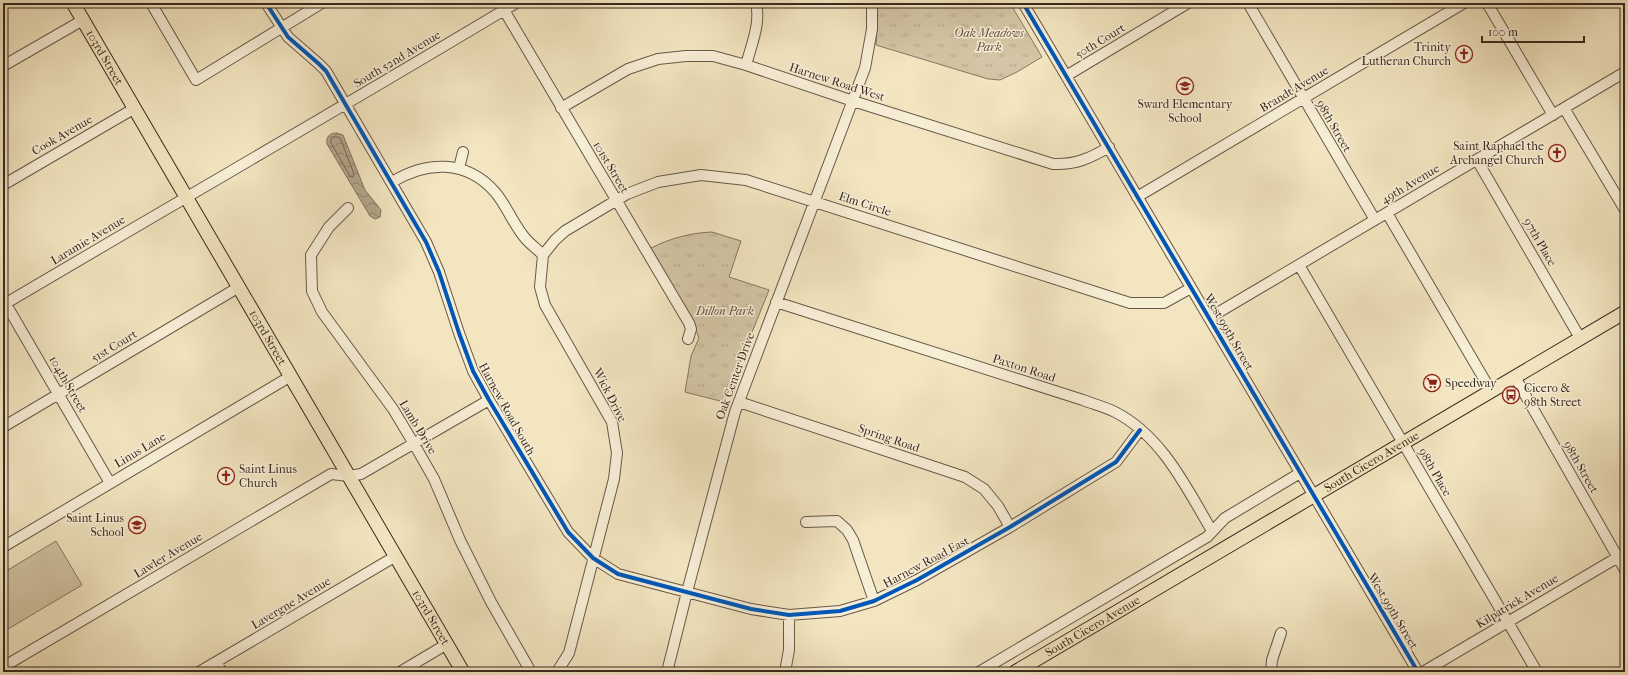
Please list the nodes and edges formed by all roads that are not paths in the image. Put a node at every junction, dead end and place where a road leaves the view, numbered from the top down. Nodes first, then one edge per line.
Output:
1 (74, 3) edge
2 (151, 3) edge
3 (266, 3) edge
4 (322, 3) edge
5 (516, 3) edge
6 (756, 3) edge
7 (872, 3) edge
8 (1023, 3) edge
9 (1188, 3) edge
10 (1248, 3) edge
11 (1464, 3) edge
12 (1487, 3) edge
13 (504, 10) junction
14 (83, 20) junction
15 (281, 27) junction
16 (746, 65) junction
17 (3, 66) edge
18 (1625, 72) edge
19 (1066, 76) junction
20 (1303, 98) junction
21 (852, 101) junction
22 (346, 105) junction
23 (135, 108) junction
24 (561, 108) junction
25 (1564, 108) junction
26 (1553, 115) junction
27 (1109, 147) junction
28 (463, 152) dead end
29 (1477, 160) junction
30 (459, 168) junction
31 (392, 182) junction
32 (3, 185) edge
33 (187, 196) junction
34 (1137, 197) junction
35 (616, 200) junction
36 (814, 201) junction
37 (348, 208) dead end
38 (1625, 210) edge
39 (1387, 213) junction
40 (1374, 220) junction
41 (543, 255) junction
42 (1299, 265) junction
43 (239, 287) junction
44 (1191, 288) junction
45 (4, 302) edge
46 (776, 302) junction
47 (1625, 312) edge
48 (1209, 318) junction
49 (1580, 338) junction
50 (688, 339) dead end
51 (291, 376) junction
52 (1515, 377) junction
53 (1491, 391) junction
54 (58, 394) junction
55 (489, 400) junction
56 (739, 402) junction
57 (3, 427) edge
58 (1140, 430) junction
59 (1403, 443) junction
60 (414, 444) junction
61 (1300, 473) junction
62 (349, 476) junction
63 (110, 483) junction
64 (1314, 496) junction
65 (806, 522) dead end
66 (1010, 527) junction
67 (1212, 531) junction
68 (3, 547) edge
69 (1621, 555) edge
70 (396, 556) junction
71 (593, 558) junction
72 (1625, 570) edge
73 (687, 592) junction
74 (874, 601) junction
75 (789, 615) junction
76 (1508, 622) junction
77 (1281, 633) dead end
78 (447, 644) junction
79 (216, 662) junction
80 (3, 667) edge
81 (199, 672) edge
82 (222, 672) edge
83 (400, 672) edge
84 (463, 672) edge
85 (530, 672) edge
86 (557, 672) edge
87 (668, 672) edge
88 (784, 672) edge
89 (979, 672) edge
90 (1015, 672) edge
91 (1271, 672) edge
92 (1418, 672) edge
93 (1423, 672) edge
94 (1537, 672) edge

1 - 14 main road, 103rd Street
2 - 15 street
3 - 15 street, Harnew Road South
4 - 15 street
5 - 13 street, South 52nd Avenue
6 - 16 street
7 - 21 street, Oak Center Drive
8 - 19 street, West 99th Street
9 - 19 street, 50th Court
10 - 20 street, 98th Street
11 - 20 street, Brandt Avenue
12 - 26 street
13 - 22 street, South 52nd Avenue
13 - 24 street, 101st Street
14 - 17 street
14 - 23 main road, 103rd Street
15 - 22 street, Harnew Road South
16 - 21 street, Harnew Road West
16 - 24 street, Harnew Road West
18 - 25 street, 49th Avenue
19 - 27 street, West 99th Street
20 - 34 street, Brandt Avenue
20 - 40 street, 98th Street
21 - 27 street, Harnew Road West
21 - 36 street, Oak Center Drive
22 - 31 street, Harnew Road South
22 - 33 street, South 52nd Avenue
23 - 32 street, Cook Avenue
23 - 33 main road, 103rd Street
24 - 35 street, 101st Street
25 - 26 street, 49th Avenue
25 - 38 street
26 - 29 street, 49th Avenue
27 - 34 street, West 99th Street
28 - 30 street
29 - 39 street, 49th Avenue
29 - 49 street, 97th Place
30 - 31 street
30 - 41 street
31 - 55 street, Harnew Road South
33 - 43 main road, 103rd Street
33 - 45 street, Laramie Avenue
34 - 44 street, West 99th Street
35 - 36 street, Elm Circle
35 - 41 street, Elm Circle
35 - 50 street, 101st Street
36 - 44 street, Elm Circle
36 - 46 street, Oak Center Drive
37 - 60 street, Lamb Drive
39 - 40 street, 49th Avenue
39 - 53 street
40 - 42 street, 49th Avenue
41 - 71 street, Wick Drive
42 - 48 street, 49th Avenue
42 - 59 street, 98th Place
43 - 51 main road, 103rd Street
43 - 54 street, 51st Court
44 - 48 street, West 99th Street
45 - 54 street, 104th Street
46 - 56 street, Oak Center Drive
46 - 58 street, Paxton Road
47 - 49 main road, South Cicero Avenue
48 - 61 street, West 99th Street
49 - 52 main road, South Cicero Avenue
51 - 62 main road, 103rd Street
51 - 63 street, Linus Lane
52 - 53 main road, South Cicero Avenue
52 - 69 street, 98th Street
53 - 59 main road, South Cicero Avenue
54 - 57 street, 51st Court
54 - 63 street, 104th Street
55 - 60 street
55 - 71 street, Harnew Road South
56 - 66 street, Spring Road
56 - 73 street, Oak Center Drive
58 - 66 street, Harnew Road East
58 - 67 street, Paxton Road
59 - 64 main road, South Cicero Avenue
59 - 76 street, 98th Place
60 - 62 street
60 - 85 street, Lamb Drive
61 - 64 street, West 99th Street
61 - 67 street, South Cicero Avenue
62 - 70 main road, 103rd Street
62 - 80 street, Lawler Avenue
63 - 68 street, Linus Lane
64 - 90 main road, South Cicero Avenue
64 - 92 street, West 99th Street
65 - 74 street
66 - 74 street, Harnew Road East
67 - 89 street, South Cicero Avenue
69 - 72 street, 98th Street
69 - 76 street, Kilpatrick Avenue
70 - 78 main road, 103rd Street
70 - 79 street, Lavergne Avenue
71 - 73 street, Harnew Road South
71 - 86 street, Wick Drive
73 - 75 street, Harnew Road East
73 - 87 street, Oak Center Drive
74 - 75 street, Harnew Road East
75 - 88 street
76 - 93 street, Kilpatrick Avenue
76 - 94 street, 98th Place
77 - 91 street
78 - 83 street
78 - 84 main road, 103rd Street
79 - 81 street, Lavergne Avenue
79 - 82 street

